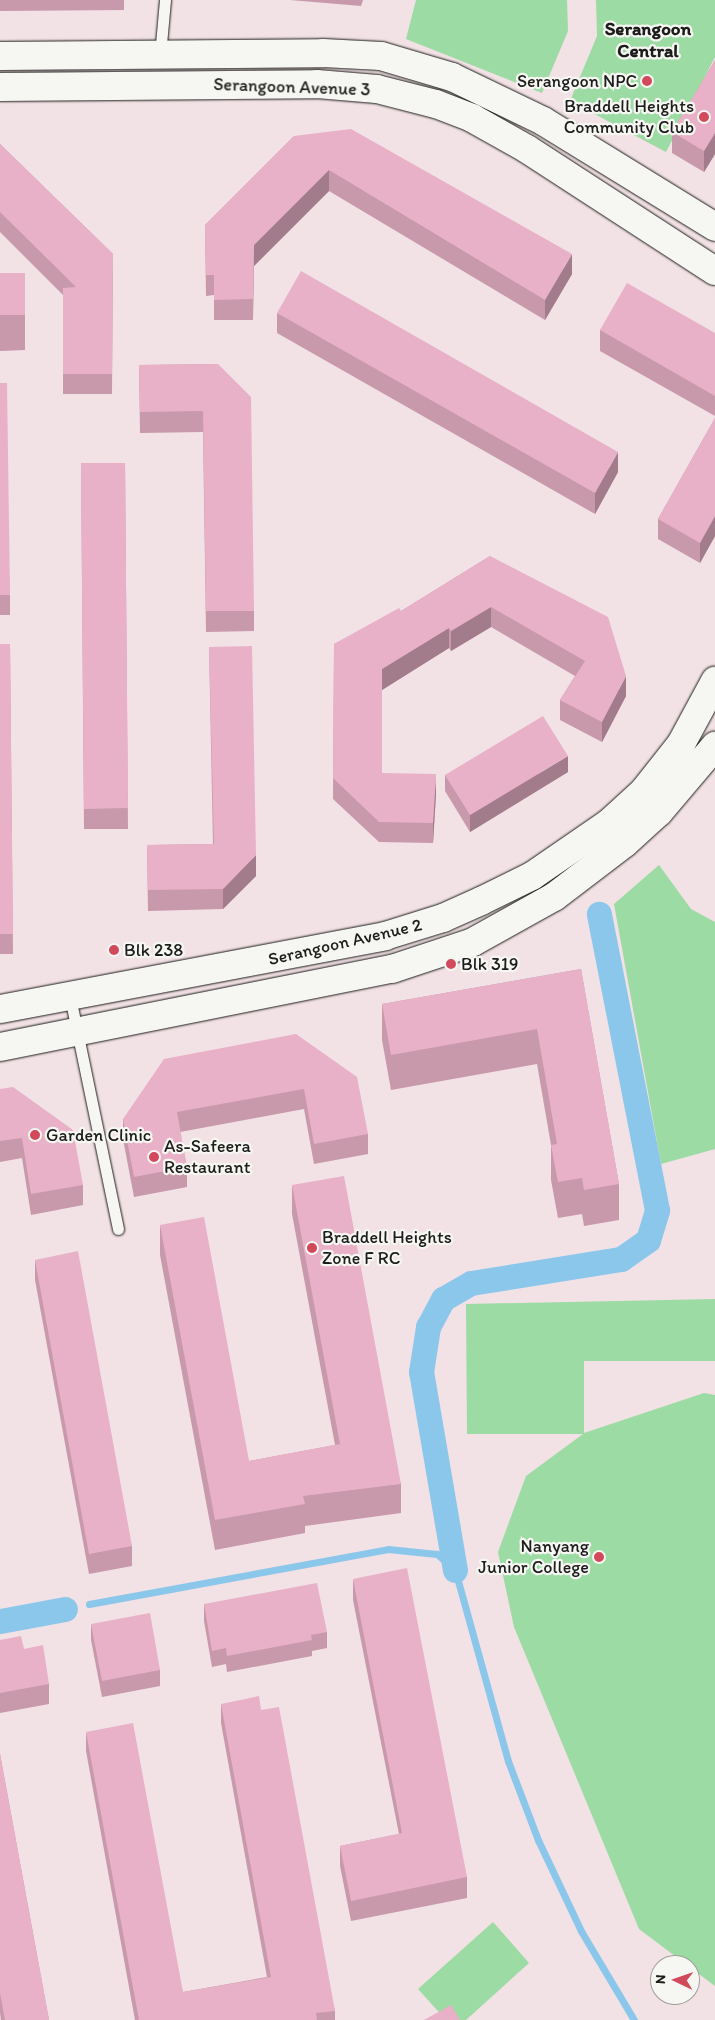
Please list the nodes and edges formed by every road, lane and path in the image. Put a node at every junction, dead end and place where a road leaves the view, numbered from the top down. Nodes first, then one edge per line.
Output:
1 (164, 0) edge
2 (160, 55) junction
3 (0, 56) edge
4 (0, 87) edge
5 (715, 227) edge
6 (715, 270) edge
7 (715, 681) edge
8 (715, 746) edge
9 (70, 997) junction
10 (0, 1010) edge
11 (78, 1030) junction
12 (0, 1047) edge
13 (118, 1229) dead end

1 - 2 lane
2 - 3 main road, Serangoon Avenue 3
2 - 5 main road, Serangoon Avenue 3
4 - 6 main road, Serangoon Avenue 3
7 - 9 main road, Serangoon Avenue 2
8 - 11 main road, Serangoon Avenue 2
9 - 10 main road, Serangoon Avenue 2
9 - 11 lane
11 - 12 main road, Serangoon Avenue 2
11 - 13 lane

